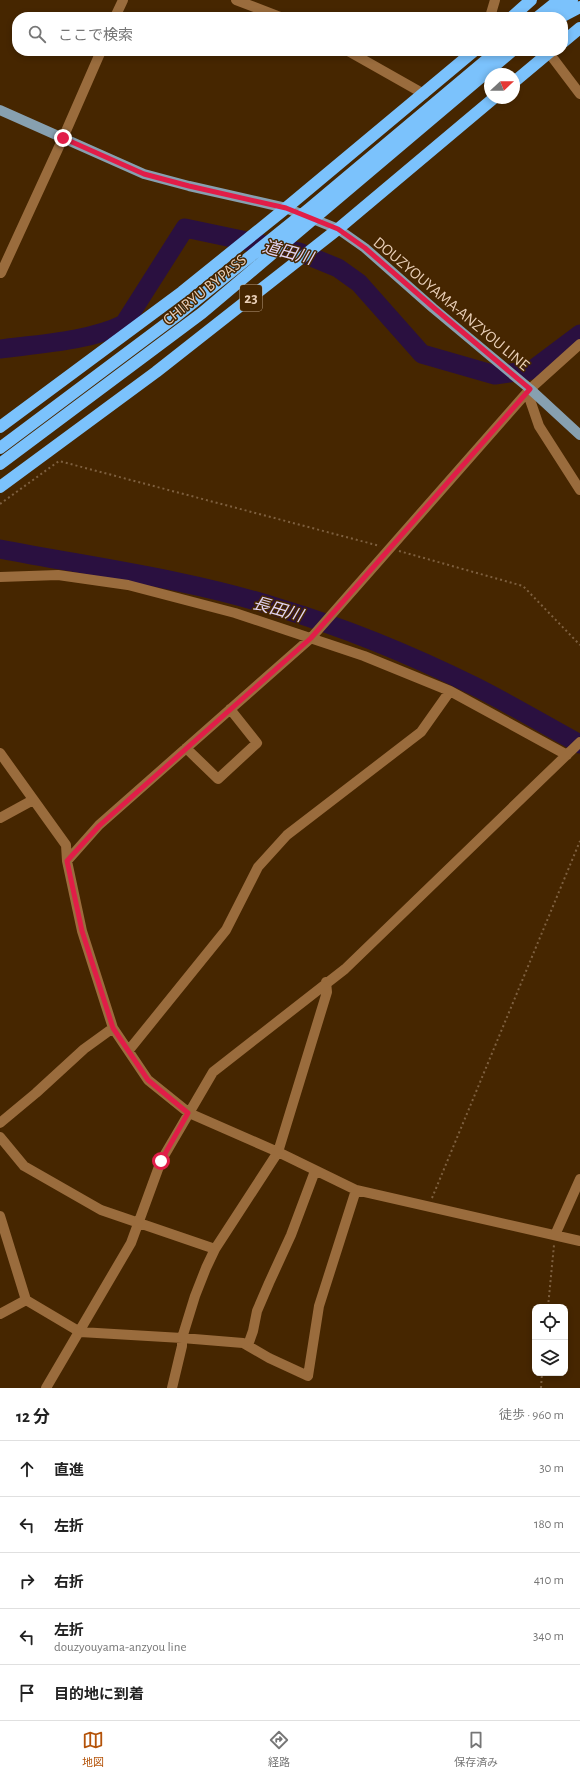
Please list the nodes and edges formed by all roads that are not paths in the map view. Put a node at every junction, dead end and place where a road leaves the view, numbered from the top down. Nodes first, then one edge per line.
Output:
1 (123, 0) edge
2 (236, 0) edge
3 (495, 0) edge
4 (531, 0) edge
5 (548, 0) edge
6 (559, 0) edge
7 (572, 0) edge
8 (580, 7) edge
9 (117, 12) edge
10 (267, 12) edge
11 (491, 12) edge
12 (518, 12) edge
13 (535, 12) edge
14 (544, 12) edge
15 (558, 12) edge
16 (568, 13) edge
17 (580, 28) edge
18 (568, 38) edge
19 (99, 56) edge
20 (357, 56) edge
21 (468, 56) edge
22 (490, 56) edge
23 (506, 56) edge
24 (545, 56) edge
25 (553, 56) edge
26 (520, 77) edge
27 (424, 94) junction
28 (580, 94) edge
29 (487, 104) edge
30 (0, 110) edge
31 (63, 138) junction
32 (286, 208) junction
33 (338, 229) junction
34 (1, 273) dead end
35 (580, 344) edge
36 (529, 392) junction
37 (0, 427) edge
38 (580, 435) edge
39 (0, 448) edge
40 (0, 464) edge
41 (0, 487) edge
42 (580, 490) edge
43 (0, 577) edge
44 (311, 638) junction
45 (450, 691) junction
46 (230, 709) junction
47 (580, 742) edge
48 (186, 748) junction
49 (0, 753) edge
50 (567, 755) junction
51 (33, 800) junction
52 (0, 818) edge
53 (67, 861) junction
54 (326, 982) junction
55 (113, 1028) junction
56 (129, 1050) junction
57 (188, 1113) junction
58 (0, 1123) edge
59 (0, 1137) edge
60 (278, 1152) junction
61 (315, 1171) junction
62 (580, 1179) edge
63 (356, 1190) junction
64 (0, 1216) edge
65 (139, 1223) junction
66 (555, 1235) junction
67 (580, 1241) edge
68 (215, 1249) junction
69 (26, 1300) junction
70 (0, 1314) edge
71 (80, 1332) junction
72 (182, 1338) junction
73 (248, 1346) junction
74 (46, 1388) edge
75 (172, 1388) edge

1 - 9 street
2 - 10 street
3 - 11 street
4 - 12 highway
5 - 13 highway
6 - 14 highway
7 - 15 highway
8 - 16 highway
17 - 18 highway
19 - 31 street
20 - 27 street
21 - 27 highway
22 - 39 highway, CHIRYU BYPASS / 23
23 - 40 highway, CHIRYU BYPASS / 23
24 - 26 highway
25 - 28 street
27 - 32 highway
29 - 33 highway, 23
30 - 31 main road, DOUZYOUYAMA-ANZYOU LINE
31 - 32 main road, DOUZYOUYAMA-ANZYOU LINE
31 - 34 street
32 - 33 main road, DOUZYOUYAMA-ANZYOU LINE
32 - 37 highway
33 - 36 main road, DOUZYOUYAMA-ANZYOU LINE
33 - 41 highway, 23
35 - 36 street
36 - 38 main road, DOUZYOUYAMA-ANZYOU LINE
36 - 42 street
36 - 44 street
43 - 44 street
44 - 45 street
44 - 46 street
45 - 50 street
45 - 56 street
46 - 48 street
46 - 48 street
47 - 50 street
48 - 53 street
49 - 51 street
50 - 54 street
51 - 52 street
51 - 53 street
53 - 55 street
54 - 57 street
54 - 60 street
55 - 56 street
55 - 58 street
56 - 57 street
57 - 60 street
57 - 65 street
59 - 65 street
60 - 61 street
60 - 68 street
61 - 63 street
61 - 73 street
62 - 66 street
63 - 66 street
63 - 73 street
64 - 69 street
65 - 68 street
65 - 71 street
66 - 67 street
68 - 72 street
69 - 70 street
69 - 71 street
71 - 72 street
71 - 74 street
72 - 73 street
72 - 75 street

